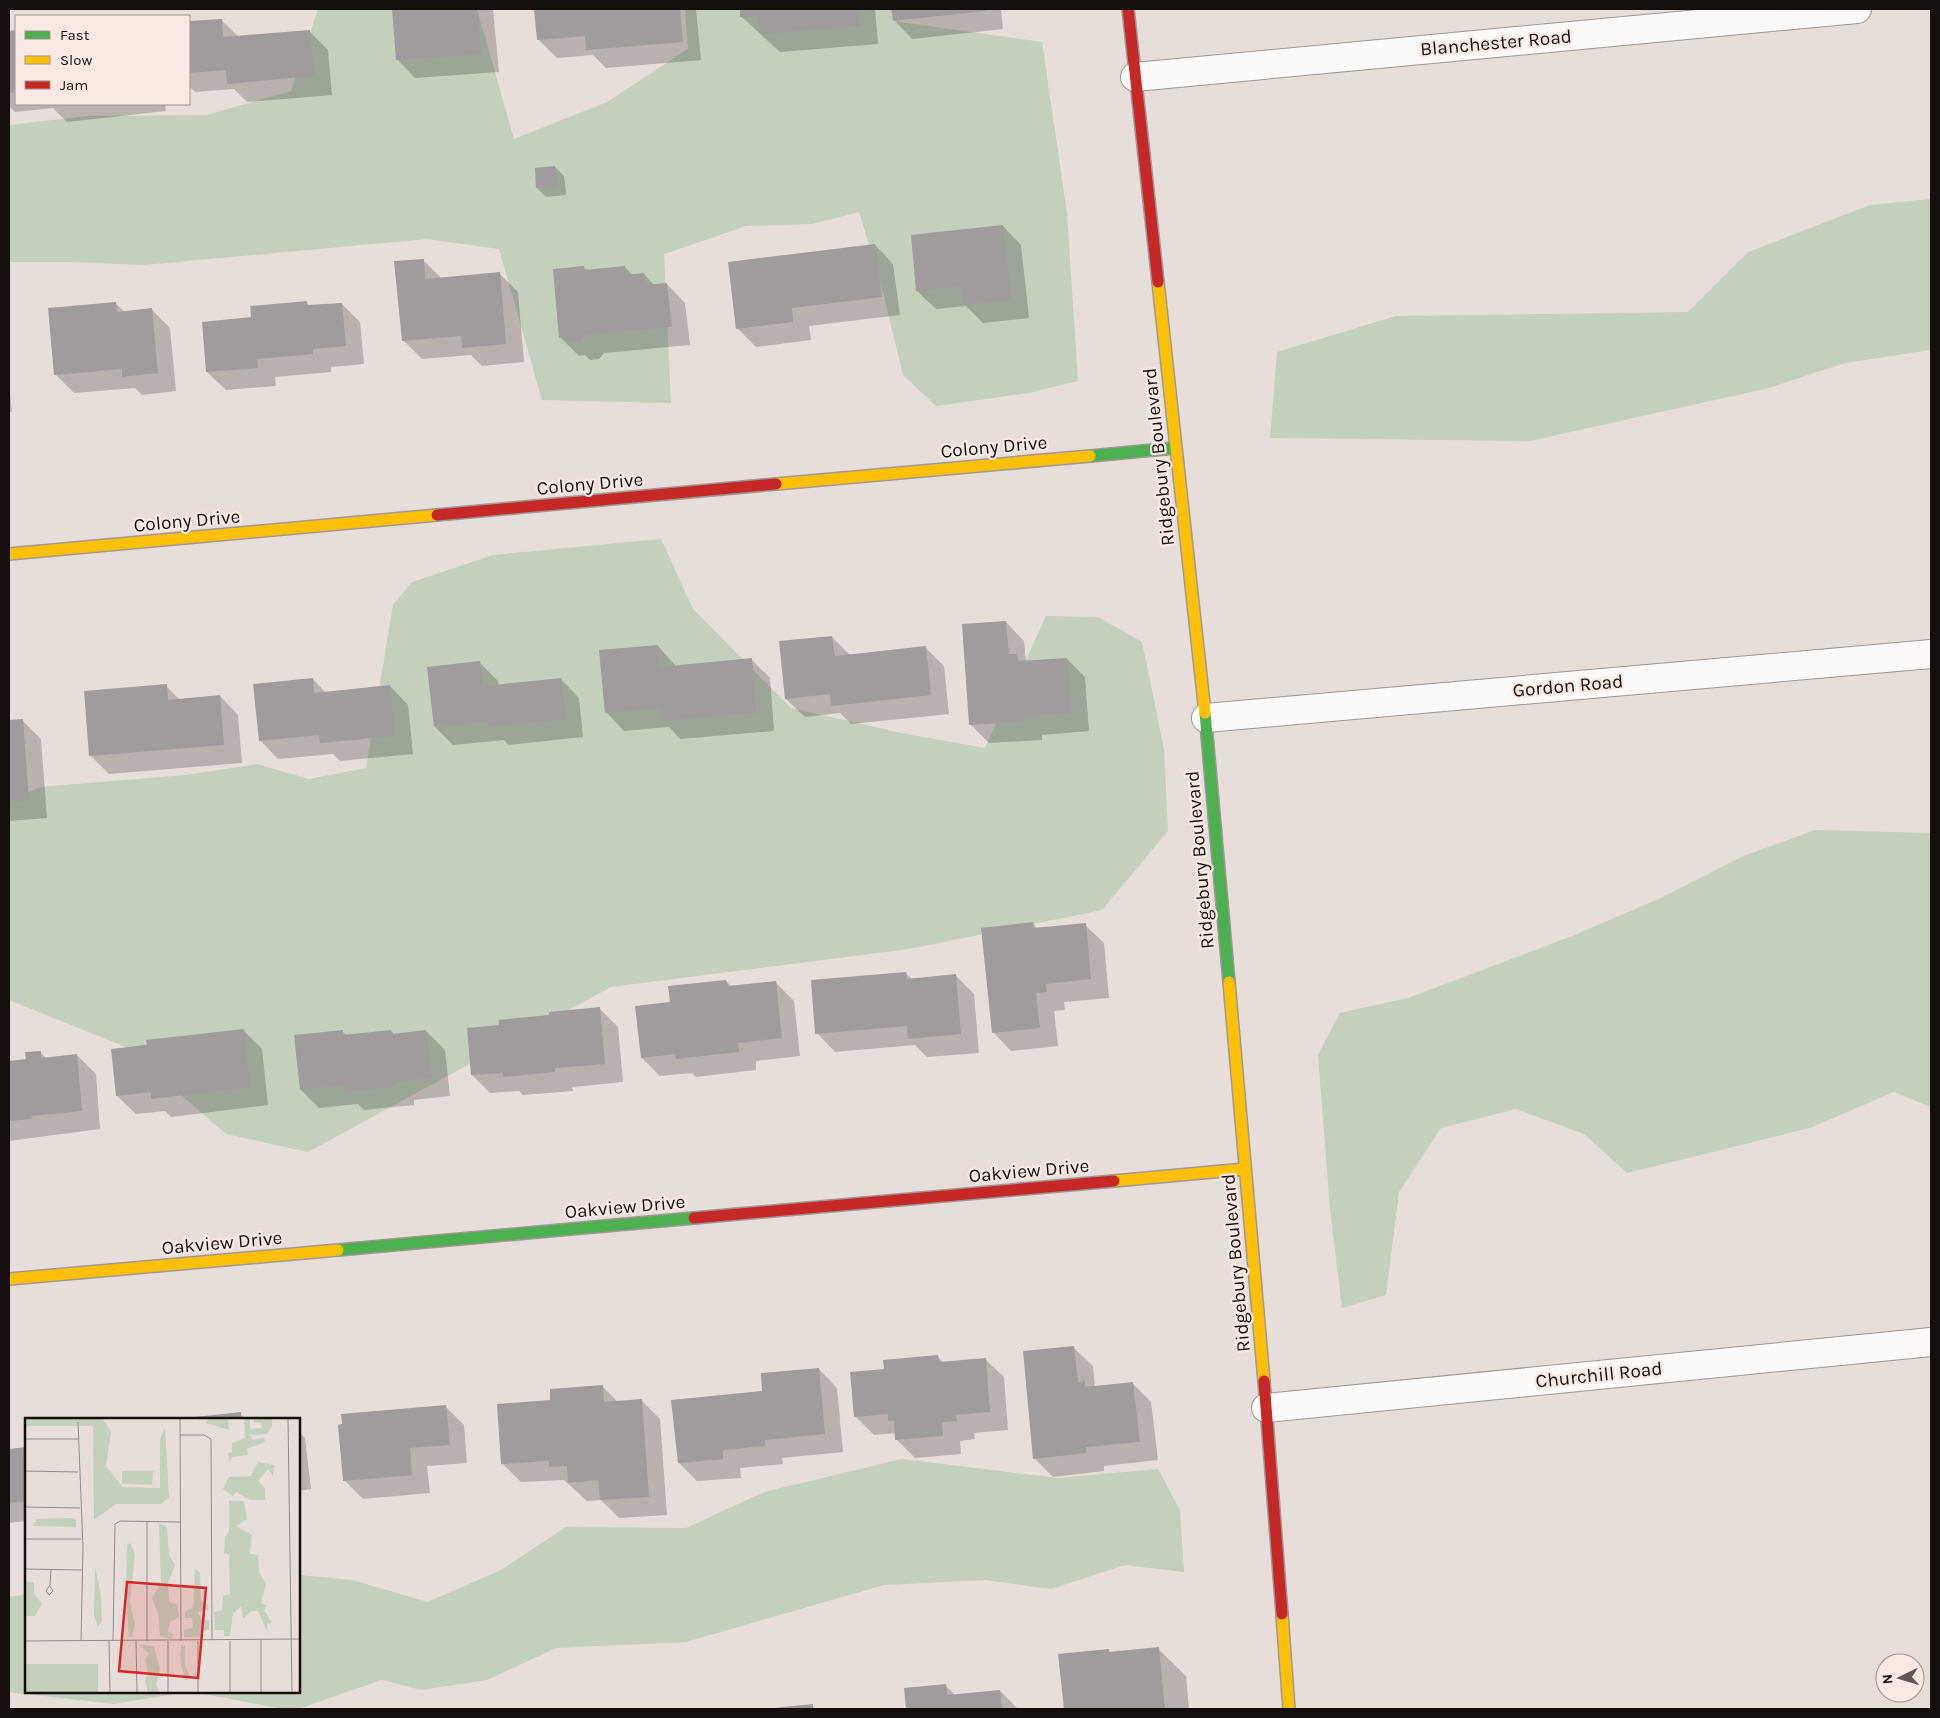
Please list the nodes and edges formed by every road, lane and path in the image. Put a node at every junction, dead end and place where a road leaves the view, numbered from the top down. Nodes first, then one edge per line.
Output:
1 (1128, 9) edge
2 (1857, 9) edge
3 (1135, 78) junction
4 (1175, 448) junction
5 (9, 554) edge
6 (1931, 654) edge
7 (1206, 718) junction
8 (1245, 1169) junction
9 (9, 1279) edge
10 (1931, 1342) edge
11 (1266, 1408) junction
12 (1290, 1709) edge

1 - 3 street, Ridgebury Boulevard
2 - 3 street, Blanchester Road
3 - 4 street, Ridgebury Boulevard
4 - 5 street, Colony Drive
4 - 7 street, Ridgebury Boulevard
6 - 7 street, Gordon Road
7 - 8 street, Ridgebury Boulevard
8 - 9 street, Oakview Drive
8 - 11 street, Ridgebury Boulevard
10 - 11 street, Churchill Road
11 - 12 street, Ridgebury Boulevard

